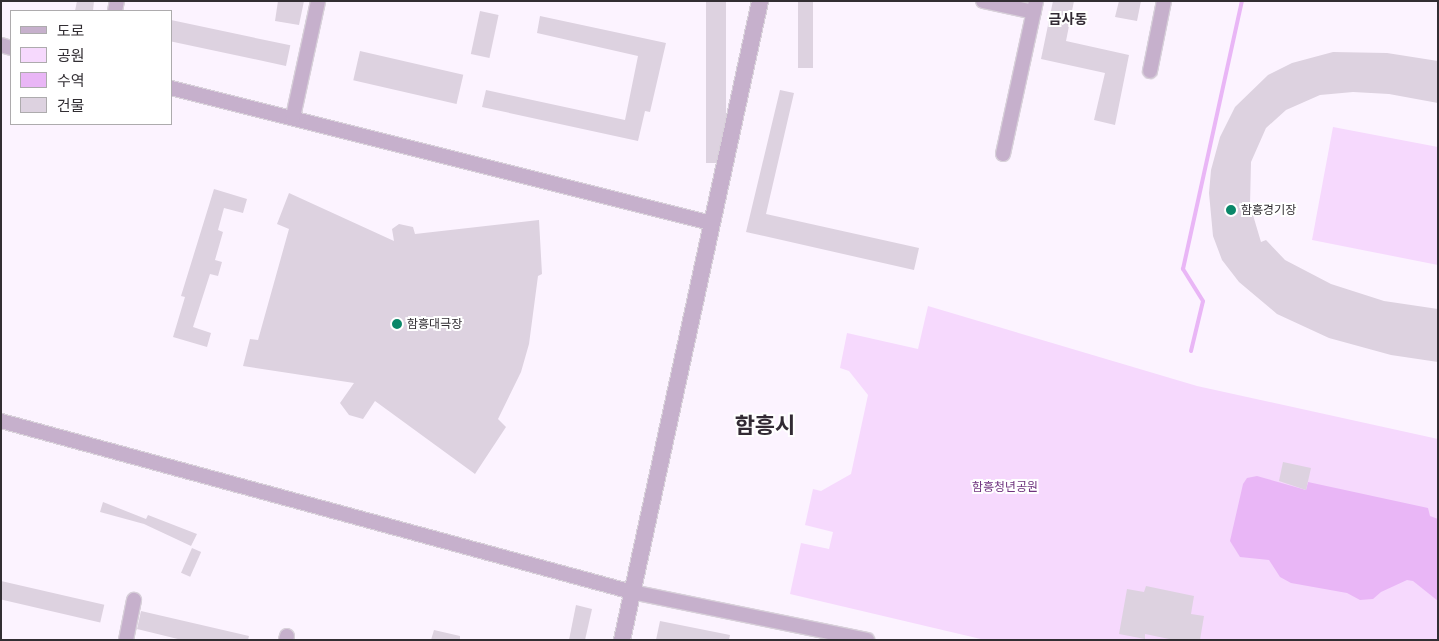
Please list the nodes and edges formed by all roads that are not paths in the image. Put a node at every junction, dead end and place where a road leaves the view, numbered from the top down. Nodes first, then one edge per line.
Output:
1 (318, 1) edge
2 (760, 1) edge
3 (983, 1) edge
4 (1164, 1) edge
5 (1035, 7) edge
6 (1150, 71) dead end
7 (172, 88) edge
8 (293, 117) junction
9 (1003, 154) dead end
10 (711, 223) junction
11 (1, 421) edge
12 (632, 592) junction
13 (134, 600) dead end
14 (126, 640) edge
15 (622, 640) edge
16 (867, 640) edge

1 - 8 street
2 - 10 street
3 - 5 street
4 - 6 street
5 - 9 street
7 - 8 street
8 - 10 street
10 - 12 street
11 - 12 street
12 - 15 street
12 - 16 street
13 - 14 street

